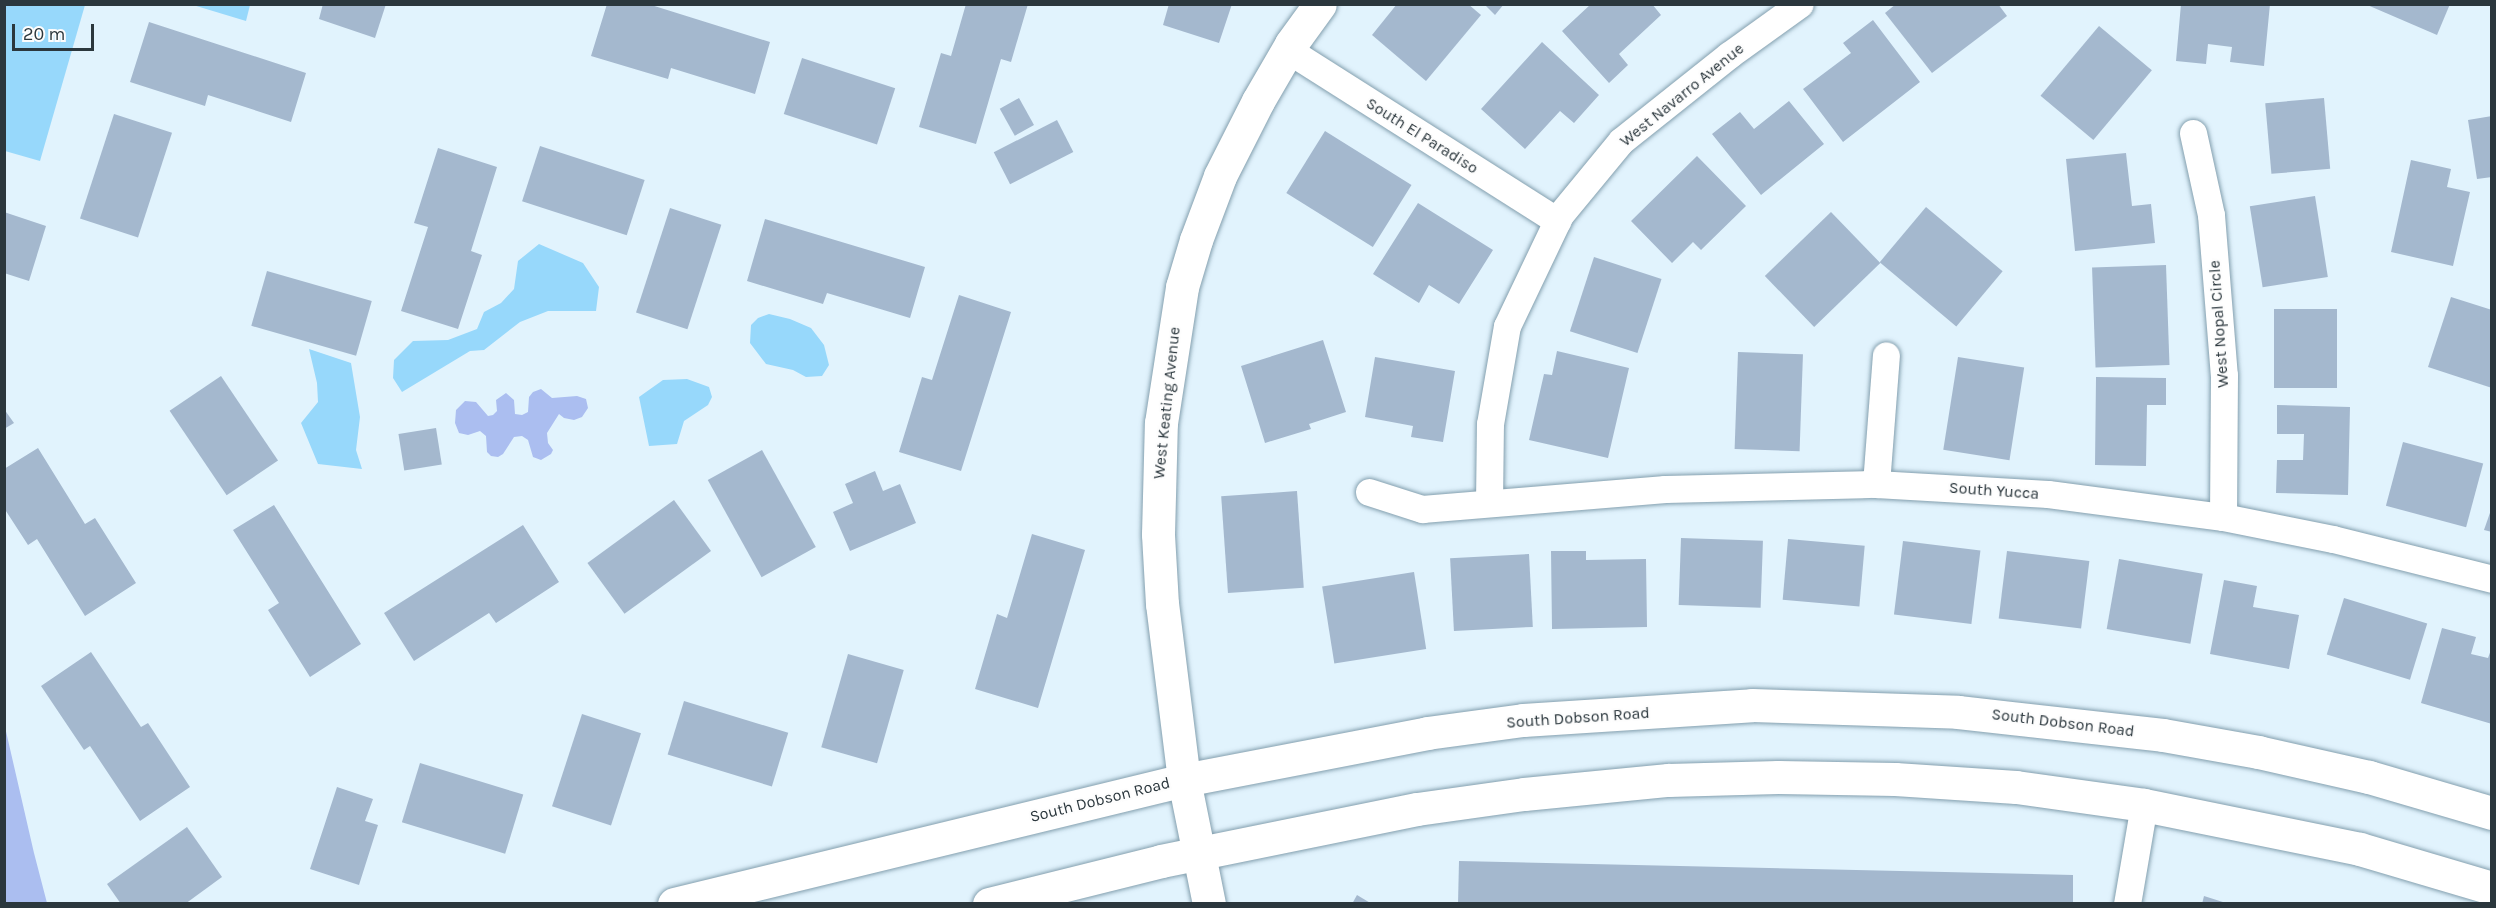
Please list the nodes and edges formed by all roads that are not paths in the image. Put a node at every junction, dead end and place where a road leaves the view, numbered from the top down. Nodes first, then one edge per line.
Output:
1 (1320, 4) edge
2 (1800, 4) edge
3 (1288, 50) junction
4 (2193, 133) dead end
5 (1557, 221) junction
6 (1886, 356) dead end
7 (1876, 484) junction
8 (1369, 492) dead end
9 (1489, 503) junction
10 (2223, 517) junction
11 (2492, 579) edge
12 (1184, 780) junction
13 (2144, 805) junction
14 (2492, 813) edge
15 (1198, 852) junction
16 (2492, 888) edge
17 (674, 903) edge
18 (989, 903) edge
19 (1209, 903) edge
20 (2127, 903) edge

1 - 3 main road, West Keating Avenue
2 - 5 street, West Navarro Avenue
3 - 5 street, South El Paradiso
3 - 12 main road, West Keating Avenue
4 - 10 street, West Nopal Circle
5 - 9 street, West Navarro Avenue
6 - 7 street
7 - 9 street, South Yucca
7 - 10 street, South Yucca
8 - 9 street, South Yucca
10 - 11 street, South Yucca
12 - 14 main road, South Dobson Road
12 - 15 main road, West Keating Avenue
12 - 17 main road, South Dobson Road
13 - 15 main road
13 - 16 main road
13 - 20 street
15 - 18 main road
15 - 19 main road, West Keating Avenue

